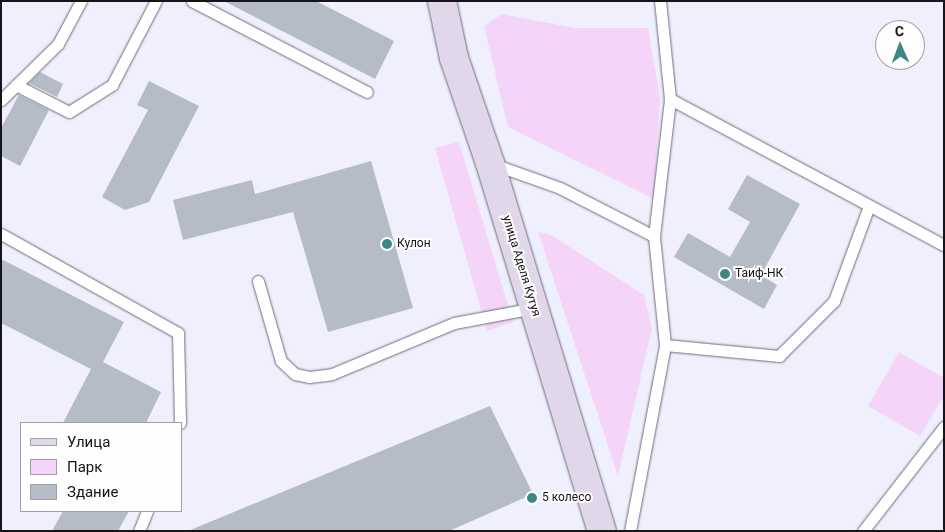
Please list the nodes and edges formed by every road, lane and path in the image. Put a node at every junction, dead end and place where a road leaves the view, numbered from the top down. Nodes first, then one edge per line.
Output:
1 (80, 1) edge
2 (156, 1) edge
3 (192, 1) edge
4 (442, 1) edge
5 (660, 1) edge
6 (16, 85) junction
7 (367, 92) dead end
8 (670, 99) junction
9 (1, 100) edge
10 (490, 163) junction
11 (869, 206) junction
12 (1, 234) edge
13 (654, 236) junction
14 (944, 244) edge
15 (258, 281) dead end
16 (534, 308) junction
17 (665, 345) junction
18 (180, 422) edge
19 (944, 426) edge
20 (147, 512) edge
21 (139, 531) edge
22 (602, 531) edge
23 (630, 531) edge
24 (863, 531) edge

1 - 6 lane
2 - 6 lane
3 - 7 lane
4 - 10 street, улица Аделя Кутуя
5 - 8 lane
6 - 9 lane
8 - 11 lane
8 - 13 lane
10 - 13 lane
10 - 16 street, улица Аделя Кутуя
11 - 14 lane
11 - 17 lane
12 - 18 lane
13 - 17 lane
15 - 16 lane
16 - 22 street, улица Аделя Кутуя
17 - 23 lane
19 - 24 lane
20 - 21 lane

